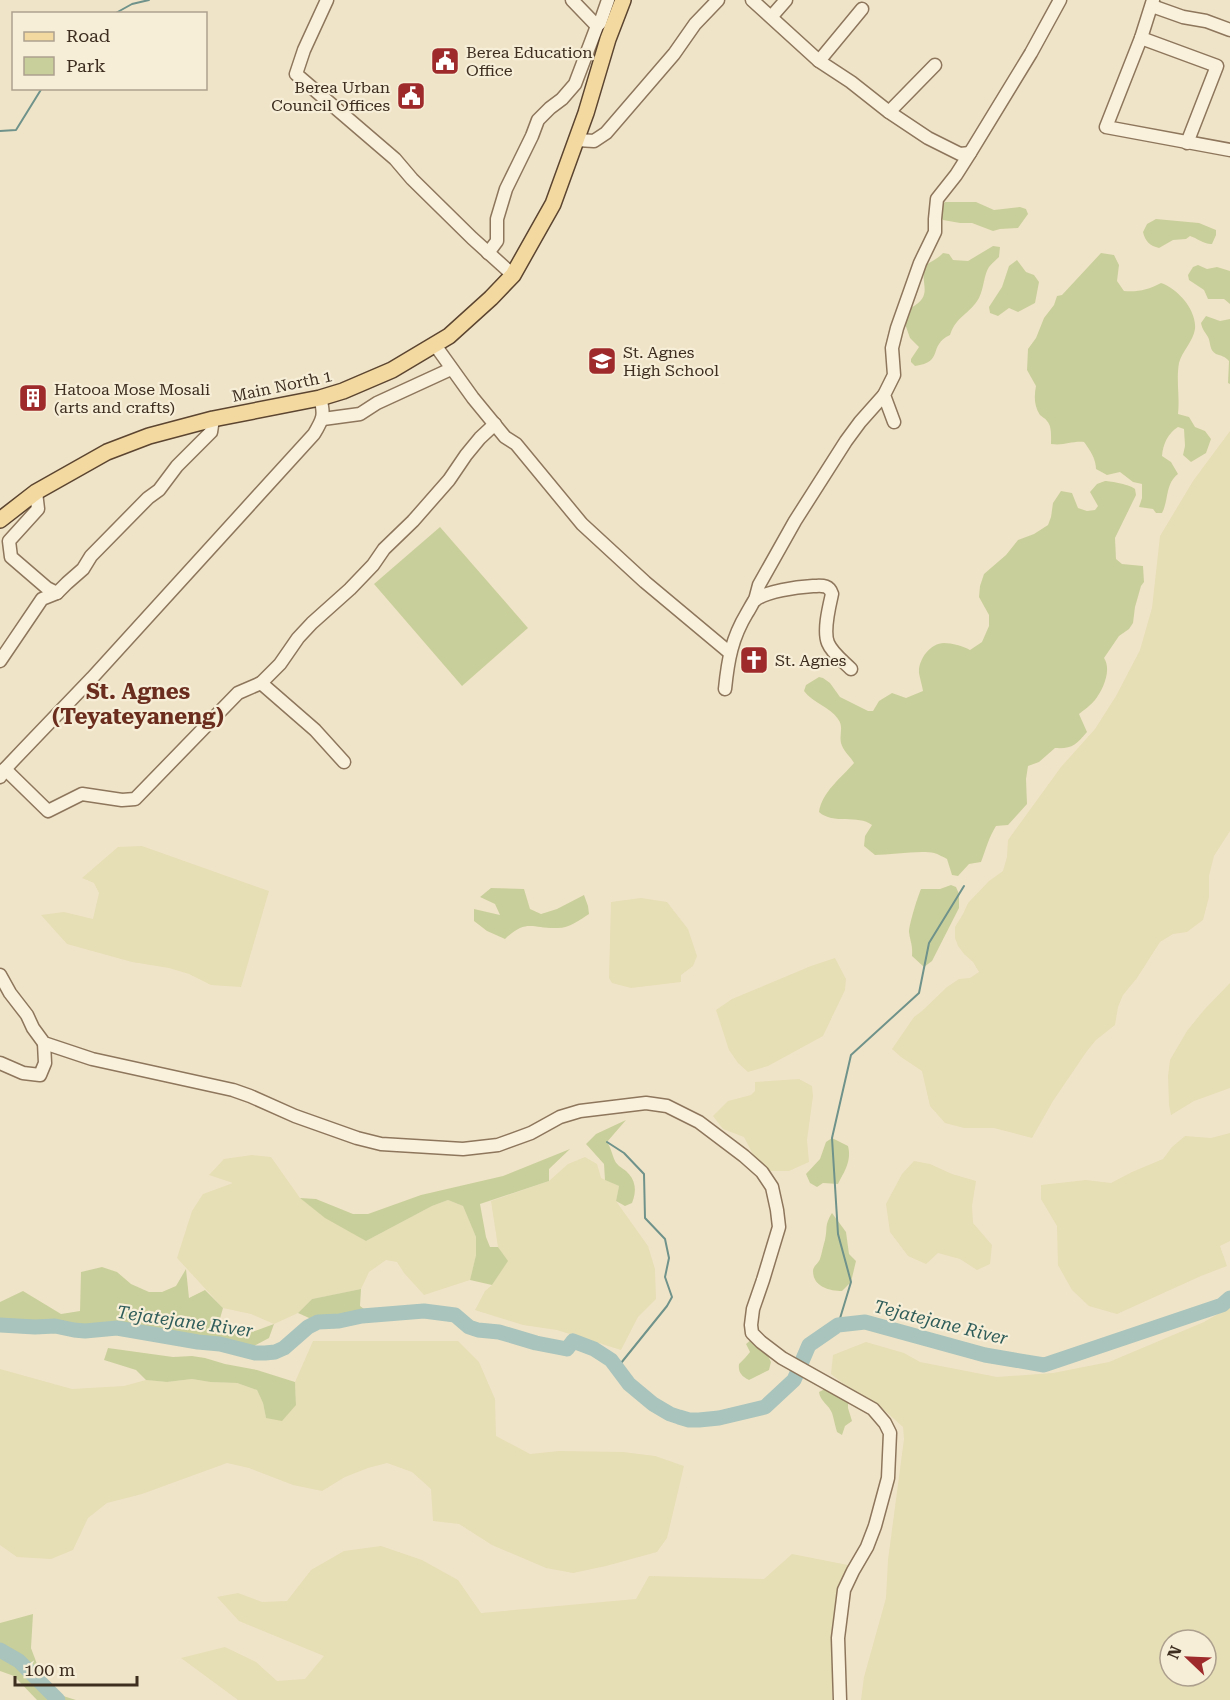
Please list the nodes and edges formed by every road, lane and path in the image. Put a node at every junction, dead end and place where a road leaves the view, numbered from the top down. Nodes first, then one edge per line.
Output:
1 (327, 0) edge
2 (572, 0) edge
3 (608, 0) edge
4 (624, 0) edge
5 (718, 0) edge
6 (752, 0) edge
7 (786, 0) edge
8 (1060, 0) edge
9 (1152, 3) edge
10 (862, 9) dead end
11 (772, 16) junction
12 (597, 26) junction
13 (1230, 30) edge
14 (1142, 38) junction
15 (819, 61) junction
16 (935, 65) dead end
17 (889, 112) junction
18 (577, 140) junction
19 (1187, 143) junction
20 (1230, 150) edge
21 (970, 153) junction
22 (488, 253) junction
23 (513, 275) junction
24 (435, 345) junction
25 (451, 369) junction
26 (884, 395) junction
27 (320, 398) junction
28 (213, 419) junction
29 (323, 419) junction
30 (894, 422) dead end
31 (495, 424) junction
32 (36, 492) junction
33 (0, 520) edge
34 (57, 593) junction
35 (755, 600) junction
36 (730, 653) junction
37 (0, 661) edge
38 (851, 669) dead end
39 (261, 683) junction
40 (725, 688) dead end
41 (344, 762) dead end
42 (3, 773) edge
43 (0, 975) edge
44 (44, 1043) junction
45 (0, 1063) edge
46 (840, 1700) edge

1 - 22 street
2 - 12 street
3 - 12 street
4 - 18 main road, Main North 1
5 - 18 street
6 - 11 street
7 - 11 street
8 - 21 street
9 - 13 street
9 - 14 street
10 - 15 street
11 - 15 street
12 - 22 street
14 - 19 street
14 - 19 street
15 - 17 street
16 - 17 street
17 - 21 street
18 - 23 main road, Main North 1
19 - 20 street
21 - 26 street
22 - 23 street
23 - 24 main road, Main North 1
24 - 25 street
24 - 27 main road, Main North 1
25 - 29 street
25 - 31 street
26 - 30 street
26 - 35 street
27 - 28 main road, Main North 1
27 - 29 street
28 - 32 main road, Main North 1
28 - 34 street
29 - 42 street
31 - 36 street
31 - 39 street
32 - 33 main road, Main North 1
32 - 34 street
34 - 37 street
35 - 36 street
35 - 38 street
36 - 40 street
39 - 41 street
39 - 42 street
43 - 44 street
44 - 45 street
44 - 46 street

